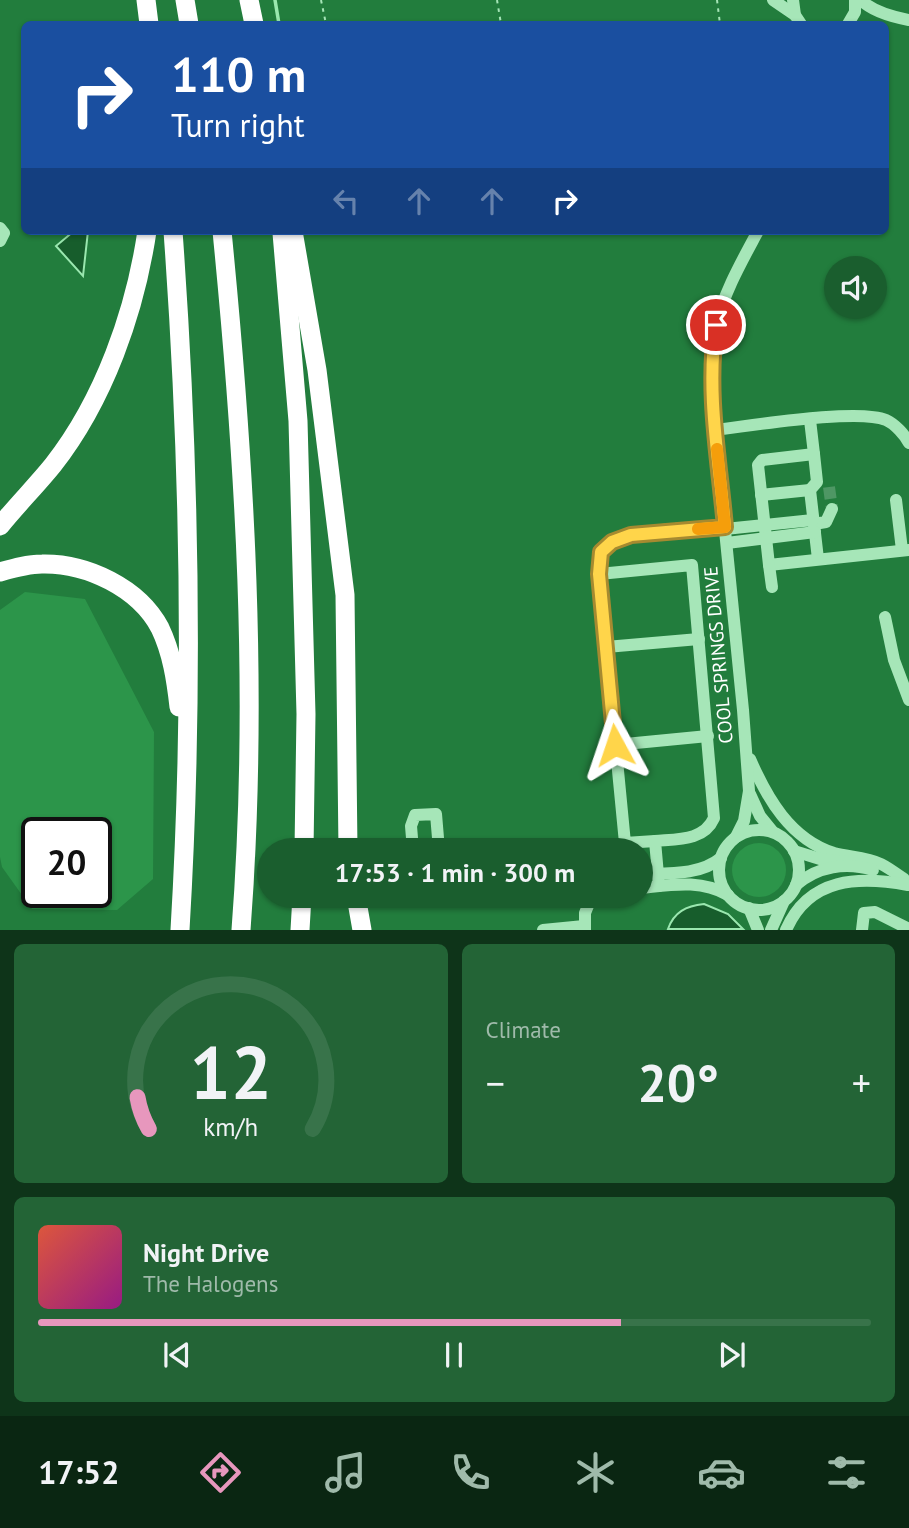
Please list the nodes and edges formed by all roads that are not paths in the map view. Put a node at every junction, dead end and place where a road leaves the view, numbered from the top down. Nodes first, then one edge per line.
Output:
1 (185, 0) edge
2 (247, 0) edge
3 (773, 0) edge
4 (793, 0) edge
5 (855, 0) edge
6 (860, 0) edge
7 (895, 18) junction
8 (909, 20) edge
9 (188, 21) edge
10 (248, 21) edge
11 (253, 21) edge
12 (798, 21) edge
13 (799, 21) edge
14 (850, 21) edge
15 (888, 21) edge
16 (0, 228) edge
17 (146, 235) edge
18 (173, 235) edge
19 (222, 235) edge
20 (281, 235) edge
21 (294, 235) edge
22 (756, 235) edge
23 (0, 241) edge
24 (810, 420) junction
25 (714, 430) junction
26 (909, 443) edge
27 (814, 454) junction
28 (819, 487) junction
29 (761, 495) junction
30 (896, 500) dead end
31 (832, 509) dead end
32 (814, 525) junction
33 (0, 526) edge
34 (725, 528) junction
35 (766, 532) junction
36 (727, 543) junction
37 (905, 550) edge
38 (818, 559) junction
39 (769, 565) junction
40 (0, 572) edge
41 (599, 574) junction
42 (772, 587) dead end
43 (884, 617) dead end
44 (699, 639) junction
45 (606, 647) junction
46 (909, 700) edge
47 (708, 736) junction
48 (615, 745) junction
49 (746, 748) junction
50 (749, 791) junction
51 (774, 833) junction
52 (736, 837) junction
53 (304, 838) edge
54 (348, 838) edge
55 (412, 838) edge
56 (438, 838) edge
57 (655, 841) junction
58 (185, 846) junction
59 (794, 851) junction
60 (721, 858) junction
61 (653, 878) edge
62 (659, 880) junction
63 (907, 882) edge
64 (653, 883) edge
65 (796, 885) junction
66 (728, 895) junction
67 (783, 901) junction
68 (301, 908) edge
69 (358, 908) edge
70 (590, 908) edge
71 (749, 908) junction
72 (584, 928) edge
73 (180, 929) edge
74 (241, 929) edge
75 (300, 929) edge
76 (362, 929) edge
77 (550, 929) edge
78 (758, 929) edge
79 (771, 929) edge
80 (786, 929) edge
81 (862, 929) edge
82 (909, 929) edge

1 - 9 highway
2 - 10 highway
2 - 11 highway
3 - 12 street
4 - 13 street
5 - 14 street
6 - 7 street
7 - 8 street
7 - 15 street
16 - 23 street
17 - 33 highway
18 - 58 highway
19 - 74 highway
20 - 53 highway
21 - 54 highway
22 - 25 street, COOL SPRINGS DRIVE
24 - 25 street
24 - 26 street
24 - 27 street
25 - 34 street, COOL SPRINGS DRIVE
27 - 28 street
27 - 29 street
28 - 29 street
28 - 32 street
29 - 35 street
30 - 37 street
31 - 32 street
32 - 35 street
32 - 38 street
34 - 35 street
34 - 36 street, COOL SPRINGS DRIVE
34 - 41 street
35 - 36 street
35 - 39 street
36 - 49 street, COOL SPRINGS DRIVE
37 - 38 street
38 - 39 street
39 - 42 street
40 - 58 highway
41 - 44 street
41 - 45 street
43 - 46 street
44 - 45 street
44 - 47 street
45 - 48 street
47 - 48 street
47 - 57 street
48 - 57 street
49 - 50 street, COOL SPRINGS DRIVE
49 - 63 street
50 - 51 street, COOL SPRINGS DRIVE
50 - 52 street, COOL SPRINGS DRIVE
51 - 52 street
51 - 59 street
52 - 60 street
55 - 56 street
57 - 62 street
58 - 73 highway
59 - 63 street
59 - 65 street
60 - 62 street
60 - 66 street
61 - 62 street
62 - 64 street
62 - 66 street
63 - 65 street
63 - 80 street
65 - 67 street
66 - 71 street
67 - 71 street
67 - 79 street
68 - 75 highway
69 - 76 highway
70 - 72 street
71 - 78 street
72 - 77 street
81 - 82 street

